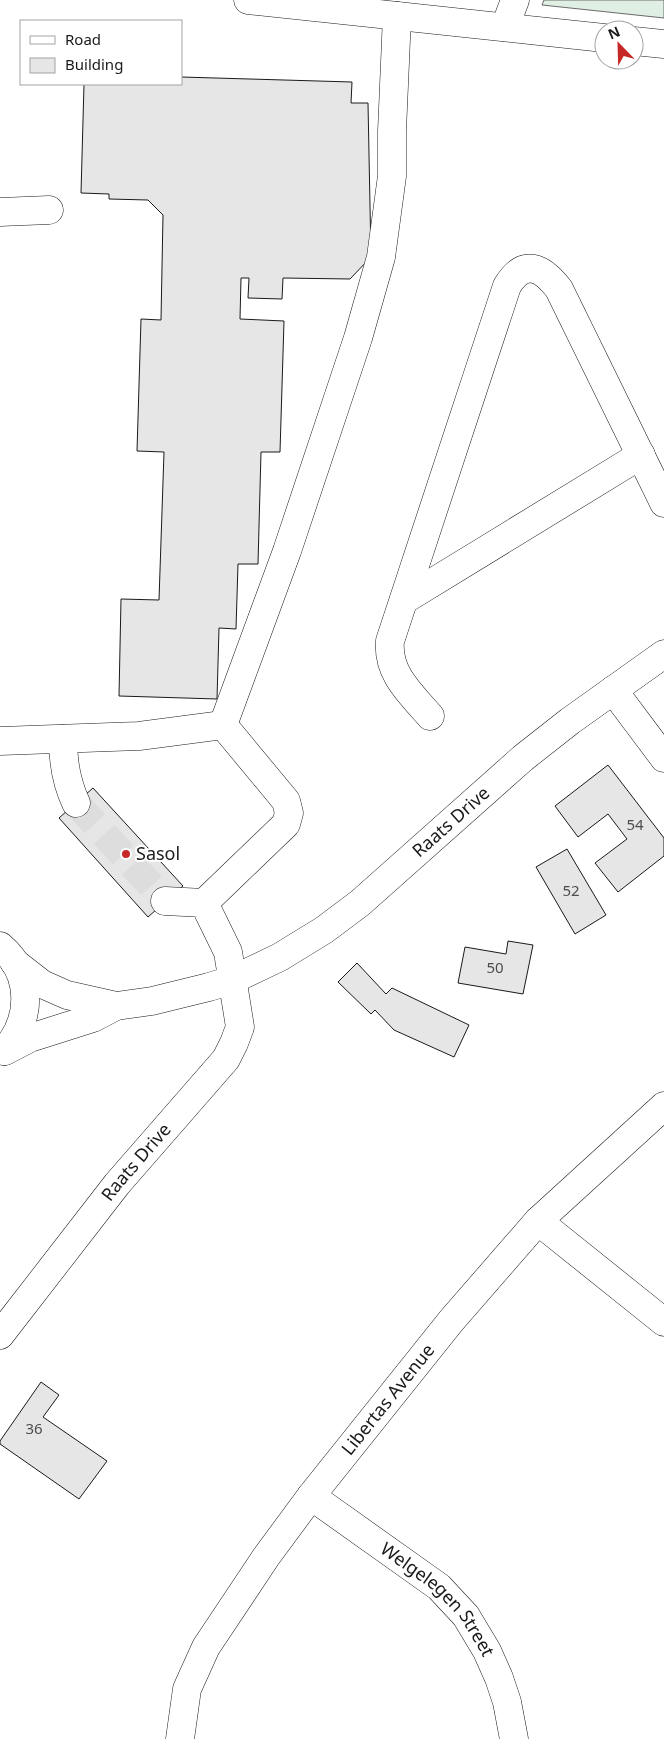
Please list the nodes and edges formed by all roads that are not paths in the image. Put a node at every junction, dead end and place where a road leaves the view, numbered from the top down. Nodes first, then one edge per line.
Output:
1 (248, 0) edge
2 (515, 0) edge
3 (293, 3) edge
4 (397, 16) junction
5 (504, 27) junction
6 (594, 37) edge
7 (644, 42) edge
8 (664, 44) edge
9 (49, 210) dead end
10 (0, 212) edge
11 (641, 455) junction
12 (664, 503) edge
13 (404, 600) junction
14 (664, 654) edge
15 (613, 690) junction
16 (430, 716) dead end
17 (223, 725) junction
18 (62, 739) junction
19 (0, 741) edge
20 (664, 758) edge
21 (76, 803) tunnel mouth
22 (165, 901) tunnel mouth
23 (204, 903) junction
24 (8, 955) edge
25 (232, 980) junction
26 (116, 1006) junction
27 (2, 1053) edge
28 (664, 1106) edge
29 (538, 1221) junction
30 (664, 1322) edge
31 (0, 1335) edge
32 (311, 1496) junction
33 (180, 1739) edge
34 (514, 1739) edge

1 - 3 street
2 - 5 street
3 - 4 street
4 - 5 street
4 - 17 street
5 - 6 street
7 - 8 street
9 - 10 street
11 - 12 street
11 - 13 street
11 - 13 street
13 - 16 street
14 - 15 street, Raats Drive
15 - 20 street
15 - 25 street, Raats Drive
17 - 18 street
17 - 23 street
18 - 19 street
18 - 21 street
22 - 23 street
23 - 25 street
24 - 26 street, Raats Drive
24 - 27 street
25 - 26 street, Raats Drive
25 - 31 street, Raats Drive
26 - 27 street, Raats Drive
28 - 29 street, Libertas Avenue
29 - 30 street
29 - 32 street, Libertas Avenue
32 - 33 street, Libertas Avenue
32 - 34 street, Welgelegen Street

